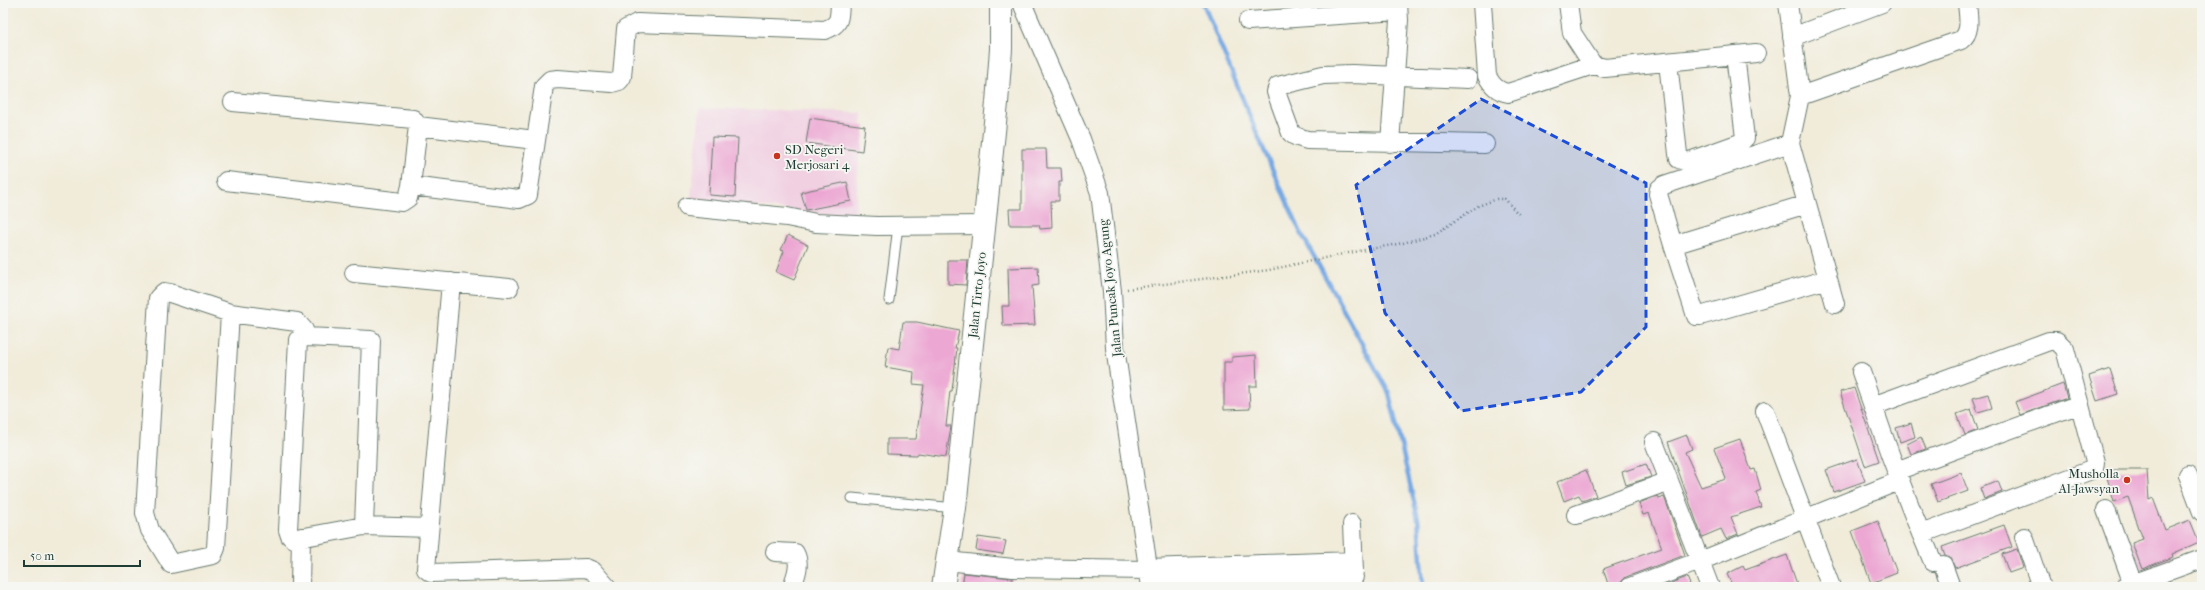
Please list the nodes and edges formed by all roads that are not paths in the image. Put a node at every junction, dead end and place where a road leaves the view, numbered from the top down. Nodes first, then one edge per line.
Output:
1 (840, 3) edge
2 (1001, 3) edge
3 (1022, 3) edge
4 (1482, 3) edge
5 (1568, 3) edge
6 (1788, 3) edge
7 (1882, 3) edge
8 (1967, 3) edge
9 (1398, 7) edge
10 (1248, 21) dead end
11 (1792, 36) junction
12 (1756, 53) dead end
13 (1735, 56) junction
14 (1668, 62) junction
15 (1593, 65) junction
16 (1395, 76) junction
17 (1468, 78) dead end
18 (1800, 96) junction
19 (234, 102) dead end
20 (418, 126) junction
21 (535, 140) junction
22 (1390, 142) junction
23 (1790, 143) junction
24 (1485, 144) dead end
25 (226, 181) dead end
26 (411, 186) junction
27 (1807, 204) junction
28 (687, 207) dead end
29 (984, 225) junction
30 (898, 226) junction
31 (1673, 245) junction
32 (354, 273) dead end
33 (1828, 279) junction
34 (451, 282) junction
35 (509, 288) dead end
36 (890, 300) dead end
37 (1835, 304) dead end
38 (230, 313) junction
39 (306, 337) junction
40 (1860, 372) dead end
41 (2080, 404) junction
42 (1873, 406) junction
43 (1765, 411) dead end
44 (1654, 442) dead end
45 (2188, 474) dead end
46 (1897, 476) junction
47 (1669, 482) junction
48 (852, 498) dead end
49 (955, 508) junction
50 (2106, 510) road end
51 (2202, 512) edge
52 (1576, 515) dead end
53 (1805, 518) junction
54 (1352, 524) dead end
55 (364, 526) junction
56 (429, 528) junction
57 (1921, 534) junction
58 (302, 537) junction
59 (2024, 537) dead end
60 (775, 552) dead end
61 (2202, 559) edge
62 (947, 561) junction
63 (1700, 562) junction
64 (1354, 575) edge
65 (1149, 576) edge
66 (1268, 576) edge
67 (1178, 584) edge
68 (2129, 585) edge
69 (300, 587) edge
70 (607, 587) edge
71 (792, 587) edge
72 (943, 587) edge
73 (1630, 587) edge
74 (1710, 587) edge
75 (1831, 587) edge
76 (1951, 587) edge
77 (2041, 587) edge

1 - 21 street
2 - 29 street, Jalan Tirto Joyo
3 - 65 street, Jalan Puncak Joyo Agung
4 - 15 street
5 - 15 street
6 - 11 street
7 - 11 street
8 - 18 street
9 - 10 street
9 - 16 street
11 - 18 street
12 - 13 street
13 - 14 street
13 - 14 street
14 - 15 street
16 - 17 street
16 - 22 street
16 - 22 street
18 - 23 street
19 - 20 street
20 - 21 street
20 - 26 street
21 - 26 street
22 - 24 street
23 - 27 street
23 - 31 street
25 - 26 street
27 - 31 street
27 - 33 street
28 - 30 street
29 - 30 street
29 - 49 street, Jalan Tirto Joyo
30 - 36 lane
31 - 33 street
32 - 34 street
33 - 37 street
34 - 35 street
34 - 56 street
38 - 38 street
38 - 39 street
39 - 55 street
39 - 58 street
40 - 42 street
41 - 42 street
41 - 46 street
41 - 57 street
42 - 46 street
43 - 53 street
44 - 47 street
45 - 51 street
46 - 53 street
46 - 57 street
47 - 52 street
47 - 63 street
48 - 49 lane
49 - 62 street, Jalan Tirto Joyo
50 - 68 street
53 - 63 street
53 - 75 street
54 - 64 street
55 - 56 street
55 - 58 street
56 - 70 street
57 - 76 street
58 - 69 street
59 - 77 street
60 - 71 street
61 - 68 street
62 - 65 street
62 - 72 street, Jalan Tirto Joyo
63 - 73 street
63 - 74 street
64 - 66 street
65 - 66 street
65 - 67 street
66 - 67 street

